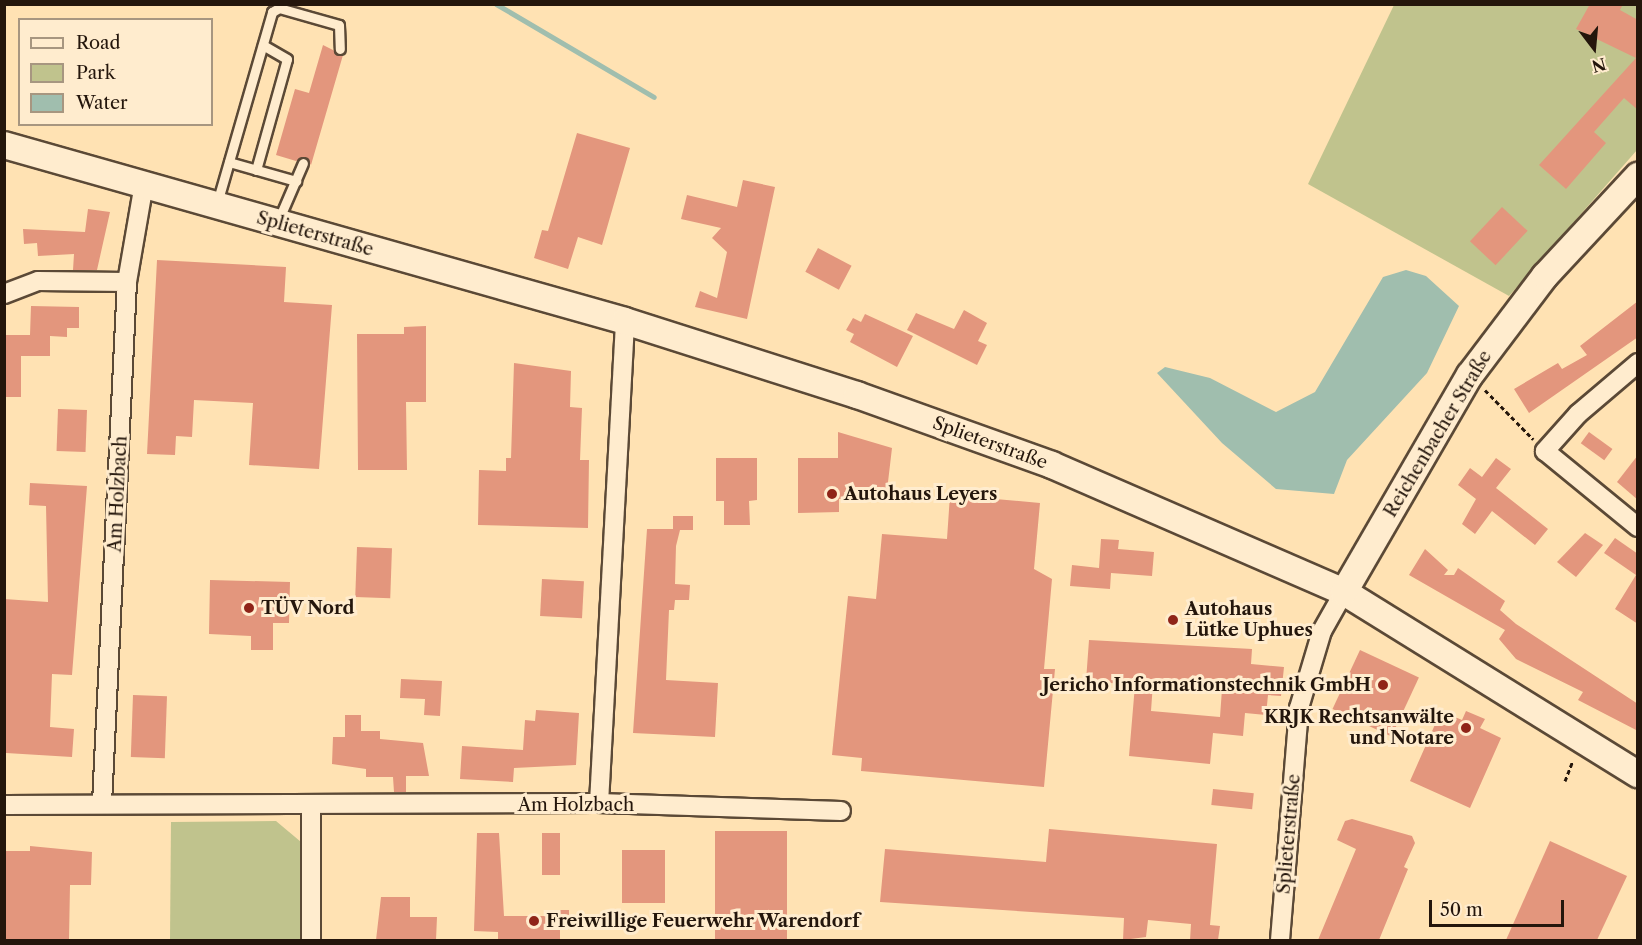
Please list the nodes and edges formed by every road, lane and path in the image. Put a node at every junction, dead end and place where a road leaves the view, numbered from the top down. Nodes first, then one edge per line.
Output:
1 (263, 45) junction
2 (340, 49) dead end
3 (4, 145) edge
4 (229, 162) junction
5 (303, 163) dead end
6 (256, 170) junction
7 (1638, 176) edge
8 (296, 181) junction
9 (144, 184) junction
10 (216, 205) junction
11 (276, 223) junction
12 (127, 282) junction
13 (4, 294) edge
14 (626, 321) junction
15 (1638, 363) edge
16 (1470, 375) junction
17 (1545, 451) junction
18 (1638, 527) edge
19 (1344, 592) junction
20 (1638, 774) edge
21 (599, 803) junction
22 (102, 804) junction
23 (4, 805) edge
24 (311, 808) junction
25 (841, 811) dead end
26 (310, 940) edge
27 (1280, 940) edge

1 - 2 lane
1 - 4 lane
1 - 6 lane
3 - 9 street, Splieterstraße
4 - 6 lane
4 - 10 lane
5 - 8 lane
6 - 8 lane
7 - 16 street, Reichenbacher Straße
8 - 11 lane
9 - 10 street, Splieterstraße
9 - 12 street, Am Holzbach
10 - 11 street, Splieterstraße
11 - 14 street, Splieterstraße
12 - 13 street
12 - 22 street, Am Holzbach
14 - 19 street, Splieterstraße
14 - 21 street
15 - 17 street
16 - 17 path
16 - 19 street, Reichenbacher Straße
17 - 18 street
19 - 20 street, Splieterstraße
19 - 27 street, Splieterstraße
21 - 24 street, Am Holzbach
21 - 25 street, Am Holzbach
22 - 23 street, Am Holzbach
22 - 24 street, Am Holzbach
24 - 26 street

